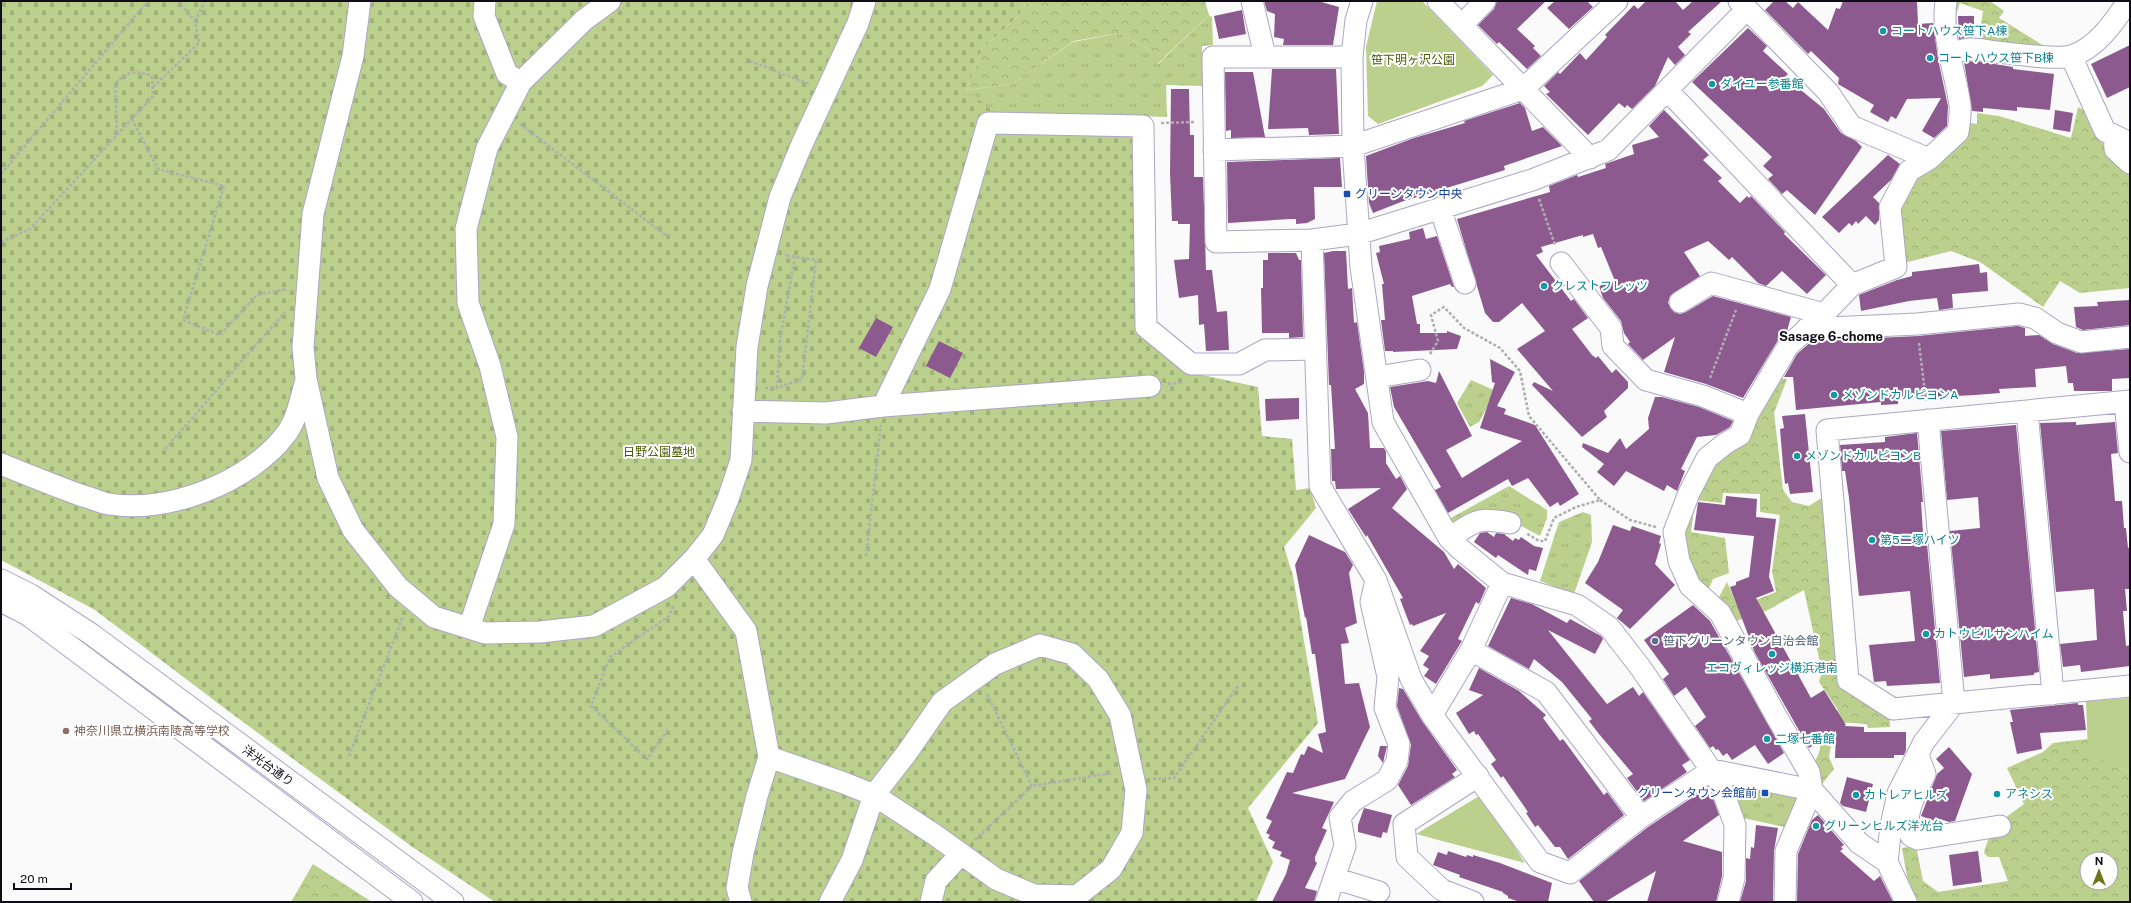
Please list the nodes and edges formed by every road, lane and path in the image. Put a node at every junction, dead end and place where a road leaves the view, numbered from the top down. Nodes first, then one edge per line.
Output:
1 (152, 1) edge
2 (178, 1) edge
3 (205, 1) edge
4 (360, 1) edge
5 (485, 1) edge
6 (610, 1) edge
7 (865, 1) edge
8 (1252, 1) edge
9 (1362, 1) edge
10 (1438, 1) edge
11 (1485, 1) edge
12 (1617, 1) edge
13 (1946, 1) edge
14 (2128, 1) edge
15 (1743, 5) edge
16 (195, 20) junction
17 (1462, 25) junction
18 (1950, 55) junction
19 (1265, 56) junction
20 (2071, 56) junction
21 (1352, 57) junction
22 (750, 61) dead end
23 (522, 82) junction
24 (153, 87) junction
25 (1523, 89) junction
26 (1667, 90) junction
27 (826, 91) junction
28 (505, 113) junction
29 (132, 119) junction
30 (1214, 122) junction
31 (1143, 126) junction
32 (117, 135) junction
33 (2122, 139) edge
34 (1353, 146) junction
35 (1214, 150) junction
36 (1590, 158) junction
37 (1929, 159) junction
38 (2130, 163) edge
39 (1, 174) edge
40 (1532, 180) junction
41 (1440, 208) junction
42 (1358, 234) junction
43 (668, 237) dead end
44 (1312, 240) junction
45 (1, 242) edge
46 (766, 252) junction
47 (795, 257) junction
48 (1561, 263) joint
49 (1465, 283) dead end
50 (1852, 285) junction
51 (308, 286) junction
52 (1680, 302) dead end
53 (1738, 305) dead end
54 (287, 309) dead end
55 (1824, 314) junction
56 (1917, 324) junction
57 (1806, 329) junction
58 (2130, 337) edge
59 (1315, 349) junction
60 (1420, 370) joint
61 (1376, 377) junction
62 (306, 379) junction
63 (1150, 386) dead end
64 (744, 387) junction
65 (777, 388) junction
66 (1703, 396) junction
67 (2128, 401) edge
68 (883, 406) junction
69 (743, 411) junction
70 (2027, 411) junction
71 (1748, 414) junction
72 (1928, 420) junction
73 (165, 449) dead end
74 (2130, 452) edge
75 (1, 464) edge
76 (1600, 500) junction
77 (1510, 523) joint
78 (1674, 532) junction
79 (1449, 538) junction
80 (866, 556) dead end
81 (694, 559) junction
82 (1, 580) edge
83 (1376, 580) junction
84 (1502, 583) junction
85 (410, 597) junction
86 (1, 601) edge
87 (675, 602) dead end
88 (469, 628) junction
89 (1471, 650) junction
90 (978, 676) junction
91 (1238, 686) dead end
92 (2130, 686) edge
93 (2053, 694) junction
94 (1954, 703) junction
95 (1432, 714) junction
96 (668, 730) dead end
97 (1918, 755) junction
98 (350, 756) dead end
99 (769, 757) junction
100 (1712, 770) junction
101 (1133, 775) junction
102 (1478, 776) junction
103 (1032, 786) junction
104 (1812, 790) junction
105 (874, 795) junction
106 (1641, 818) junction
107 (2000, 826) dead end
108 (961, 854) junction
109 (1887, 862) junction
110 (1334, 878) junction
111 (1379, 892) dead end
112 (412, 902) edge
113 (454, 902) edge
114 (741, 902) edge
115 (830, 902) edge
116 (931, 902) edge
117 (1326, 902) edge
118 (1473, 902) edge
119 (1728, 902) edge
120 (1785, 902) edge
121 (1906, 902) edge

1 - 39 path
2 - 16 path
3 - 16 path
4 - 51 street
5 - 23 street
6 - 23 street
7 - 27 street
8 - 19 street
9 - 21 street
10 - 17 street
11 - 17 street
12 - 25 street
13 - 18 street
14 - 20 street
15 - 26 street
15 - 37 street
16 - 24 path
17 - 25 street
18 - 20 street
18 - 37 street
19 - 21 street
19 - 30 street
20 - 33 street
21 - 34 street
22 - 27 path
23 - 28 street
24 - 29 path
24 - 32 path
25 - 34 street
25 - 36 street
26 - 36 street
26 - 50 street
27 - 46 street
28 - 43 path
28 - 88 street
29 - 32 path
29 - 51 path
30 - 31 path
30 - 35 street
31 - 59 street
31 - 68 street
32 - 45 path
33 - 38 street
34 - 35 street
34 - 42 street
35 - 44 street
36 - 40 street
37 - 50 street
40 - 41 street
40 - 48 path
41 - 42 street
41 - 49 street
42 - 44 street
42 - 61 street
44 - 59 street
46 - 47 path
46 - 64 street
47 - 65 path
47 - 65 path
48 - 66 street
50 - 55 street
51 - 62 street
52 - 55 street
53 - 66 path
54 - 73 path
55 - 57 street
56 - 57 street
56 - 58 street
56 - 72 path
57 - 71 street
59 - 83 street
60 - 61 street
60 - 76 path
61 - 79 street
62 - 75 street
62 - 85 street
63 - 68 street
64 - 65 path
64 - 69 street
66 - 71 street
67 - 70 street
67 - 74 street
68 - 69 street
68 - 80 path
69 - 81 street
70 - 72 street
70 - 93 street
71 - 78 street
72 - 94 street
72 - 94 street
76 - 77 path
76 - 78 path
77 - 79 street
78 - 104 street
79 - 84 street
81 - 88 street
81 - 99 street
82 - 113 street, 洋光台通り
83 - 95 street
83 - 110 street
84 - 89 street
84 - 100 street
85 - 88 street
85 - 98 path
86 - 112 street, 洋光台通り
87 - 96 path
89 - 95 street
89 - 106 street
90 - 101 street
90 - 103 path
90 - 105 street
91 - 101 path
92 - 93 street
93 - 94 street
94 - 97 street
95 - 102 street
97 - 107 street
97 - 109 street
99 - 105 street
99 - 114 street
100 - 104 street
100 - 106 street
100 - 119 street
101 - 103 path
101 - 108 street
102 - 106 street
102 - 118 street
103 - 108 path
104 - 109 street
104 - 120 street
105 - 108 street
105 - 115 street
108 - 116 street
109 - 121 street
110 - 111 street
110 - 117 street

